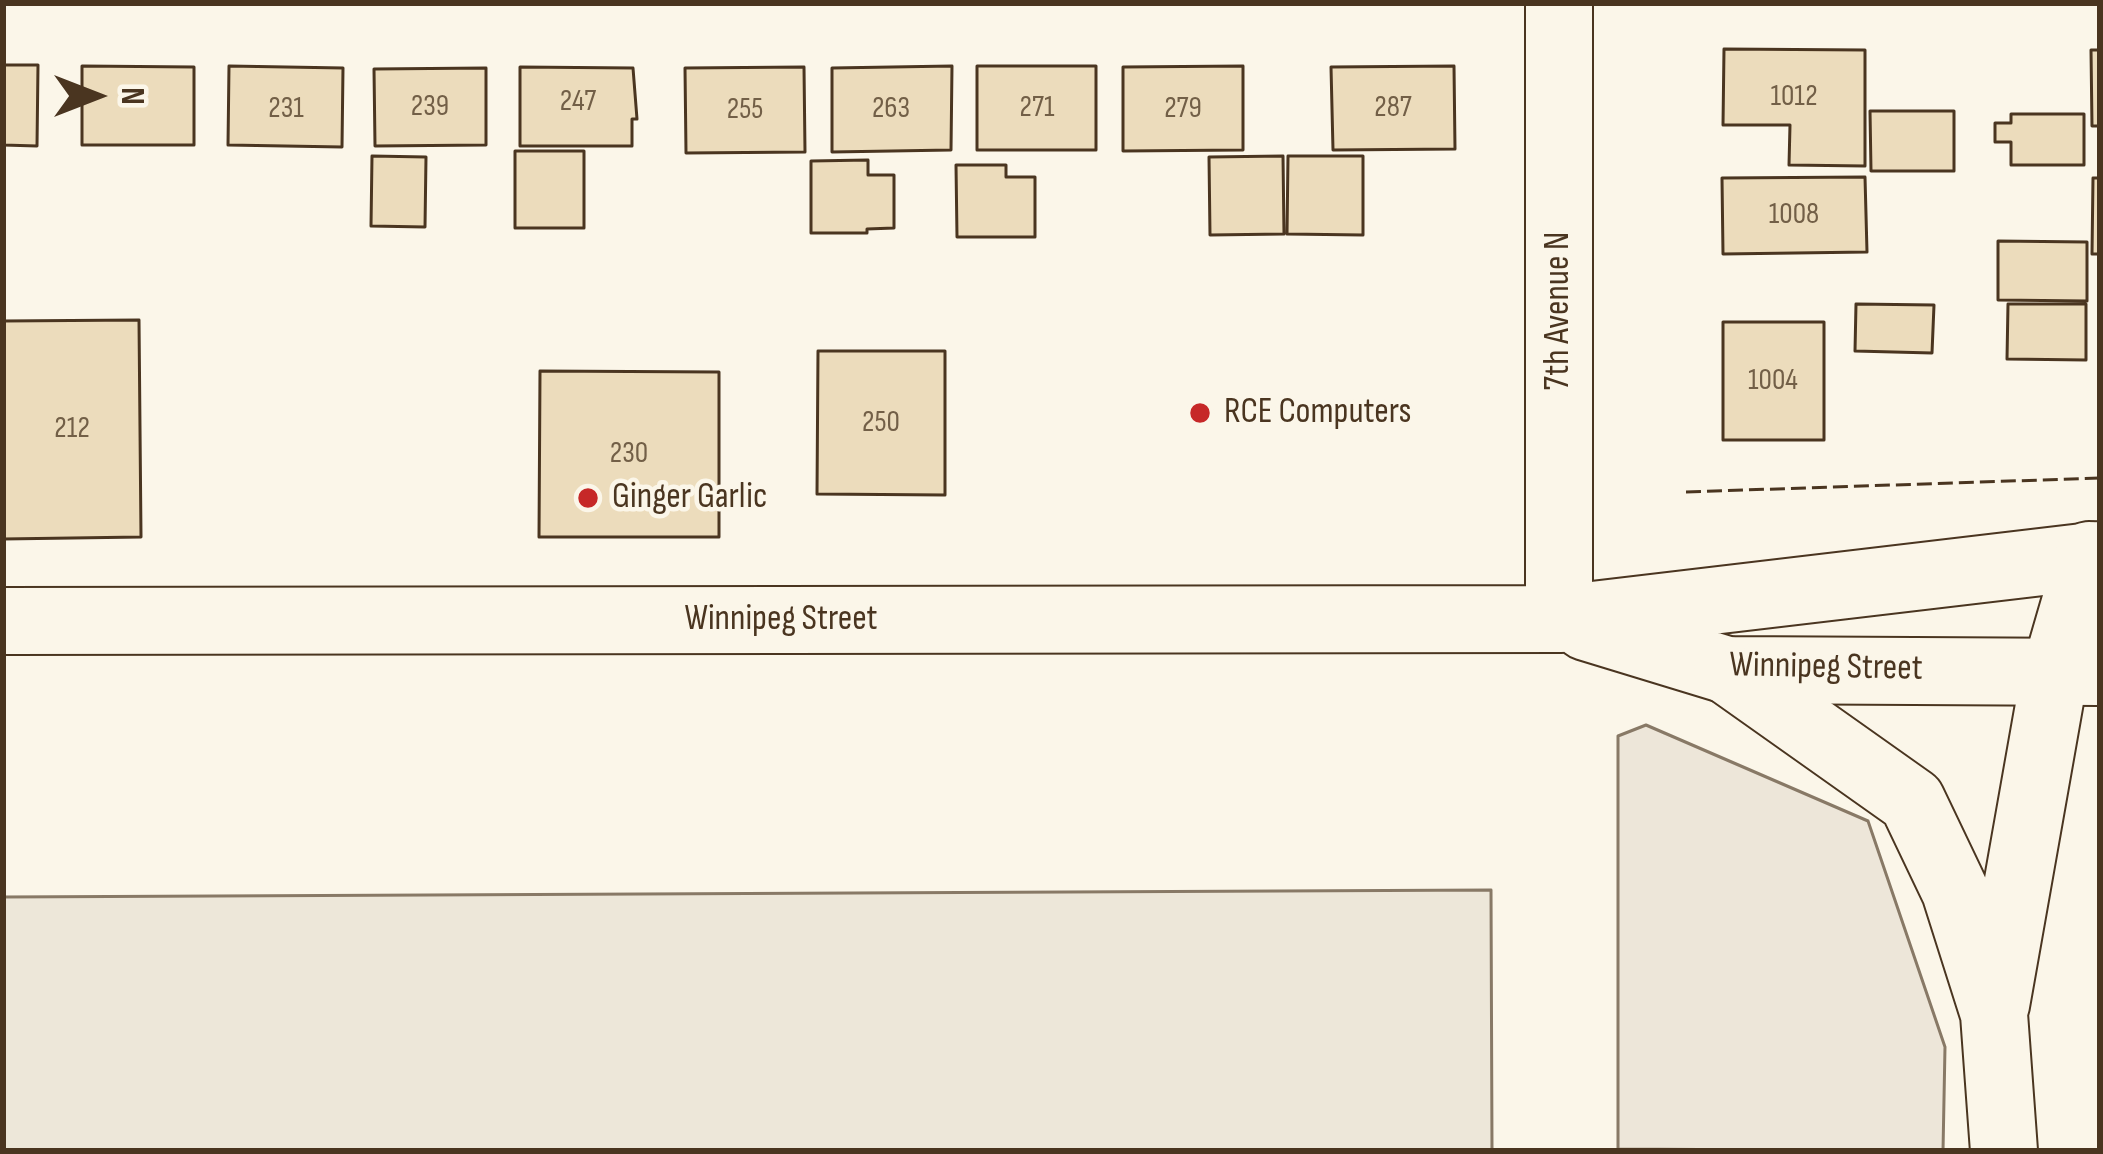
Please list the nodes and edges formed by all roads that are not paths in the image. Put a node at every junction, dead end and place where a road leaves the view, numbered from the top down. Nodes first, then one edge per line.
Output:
1 (1559, 3) edge
2 (2094, 555) edge
3 (1559, 619) junction
4 (3, 622) edge
5 (1727, 670) junction
6 (2077, 672) edge
7 (1994, 1014) junction
8 (2004, 1151) edge

1 - 3 main road, 7th Avenue N
2 - 3 main road, Winnipeg Street
2 - 6 main road
3 - 4 main road, Winnipeg Street
3 - 5 main road, Winnipeg Street
5 - 6 main road, Winnipeg Street
5 - 7 main road
6 - 7 main road
7 - 8 main road

